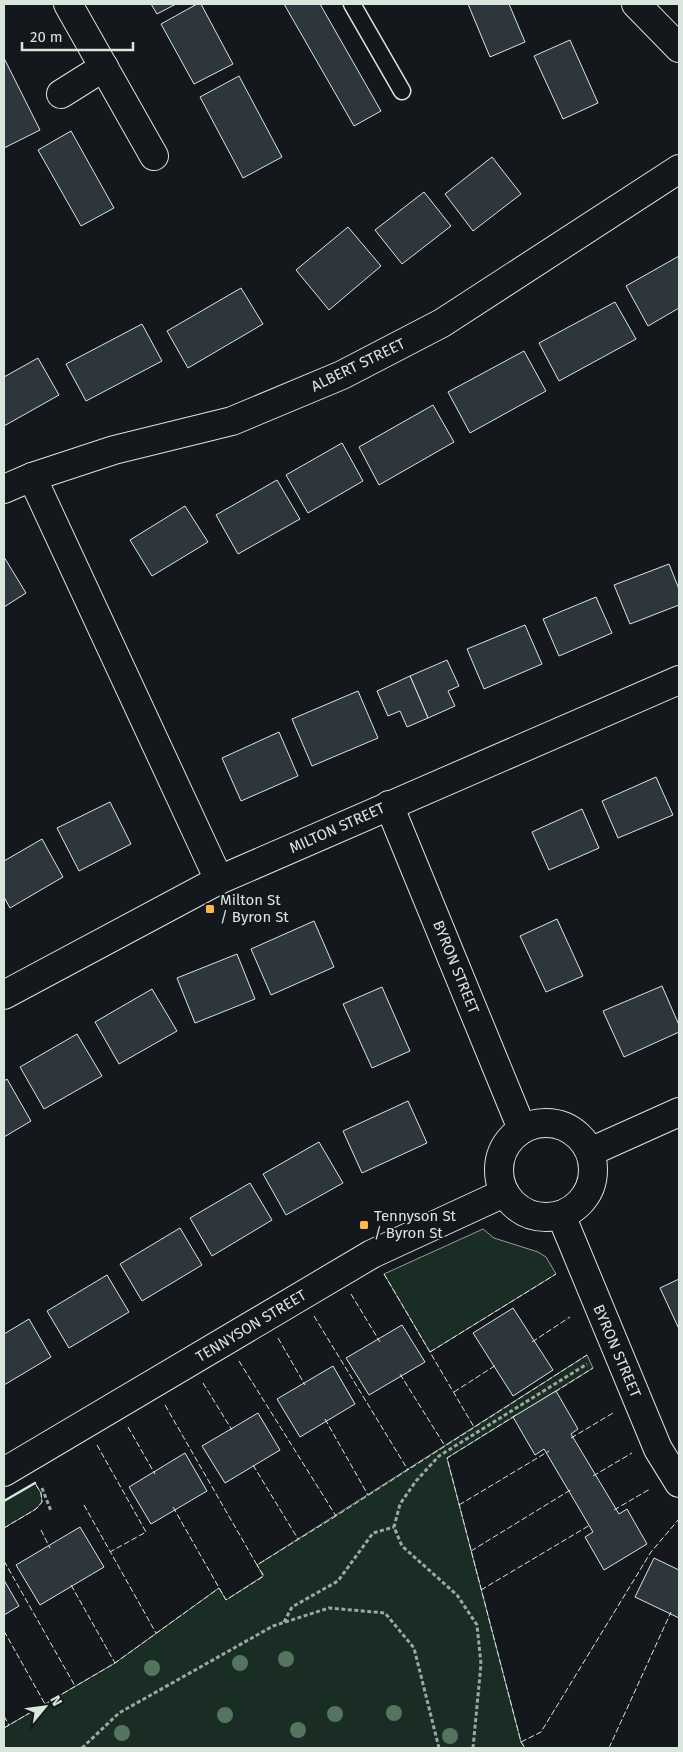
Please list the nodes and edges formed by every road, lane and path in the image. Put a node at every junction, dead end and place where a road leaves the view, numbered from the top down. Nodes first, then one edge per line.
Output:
1 (68, 4) edge
2 (352, 4) edge
3 (636, 4) edge
4 (679, 48) edge
5 (104, 67) junction
6 (402, 91) dead end
7 (61, 94) dead end
8 (154, 156) dead end
9 (679, 169) edge
10 (32, 476) junction
11 (4, 489) edge
12 (679, 680) edge
13 (389, 805) junction
14 (219, 880) junction
15 (4, 995) edge
16 (679, 1112) edge
17 (522, 1129) junction
18 (590, 1152) junction
19 (504, 1193) junction
20 (561, 1216) junction
21 (615, 1346) junction
22 (4, 1472) edge
23 (679, 1483) edge
24 (394, 1527) junction
25 (284, 1622) junction
26 (82, 1748) edge
27 (439, 1748) edge
28 (473, 1748) edge

1 - 5 street
2 - 6 lane
3 - 4 street
5 - 7 street
5 - 8 street
9 - 10 street, ALBERT STREET
10 - 11 street, ALBERT STREET
10 - 14 street
12 - 13 street, MILTON STREET
13 - 14 street, MILTON STREET
13 - 17 street, BYRON STREET
14 - 15 street, MILTON STREET
16 - 18 street
17 - 18 street
17 - 19 street
18 - 20 street
19 - 20 street
19 - 22 street, TENNYSON STREET
20 - 21 street, BYRON STREET
21 - 23 street, BYRON STREET
21 - 24 path
24 - 25 path
24 - 28 path
25 - 26 path
25 - 27 path

